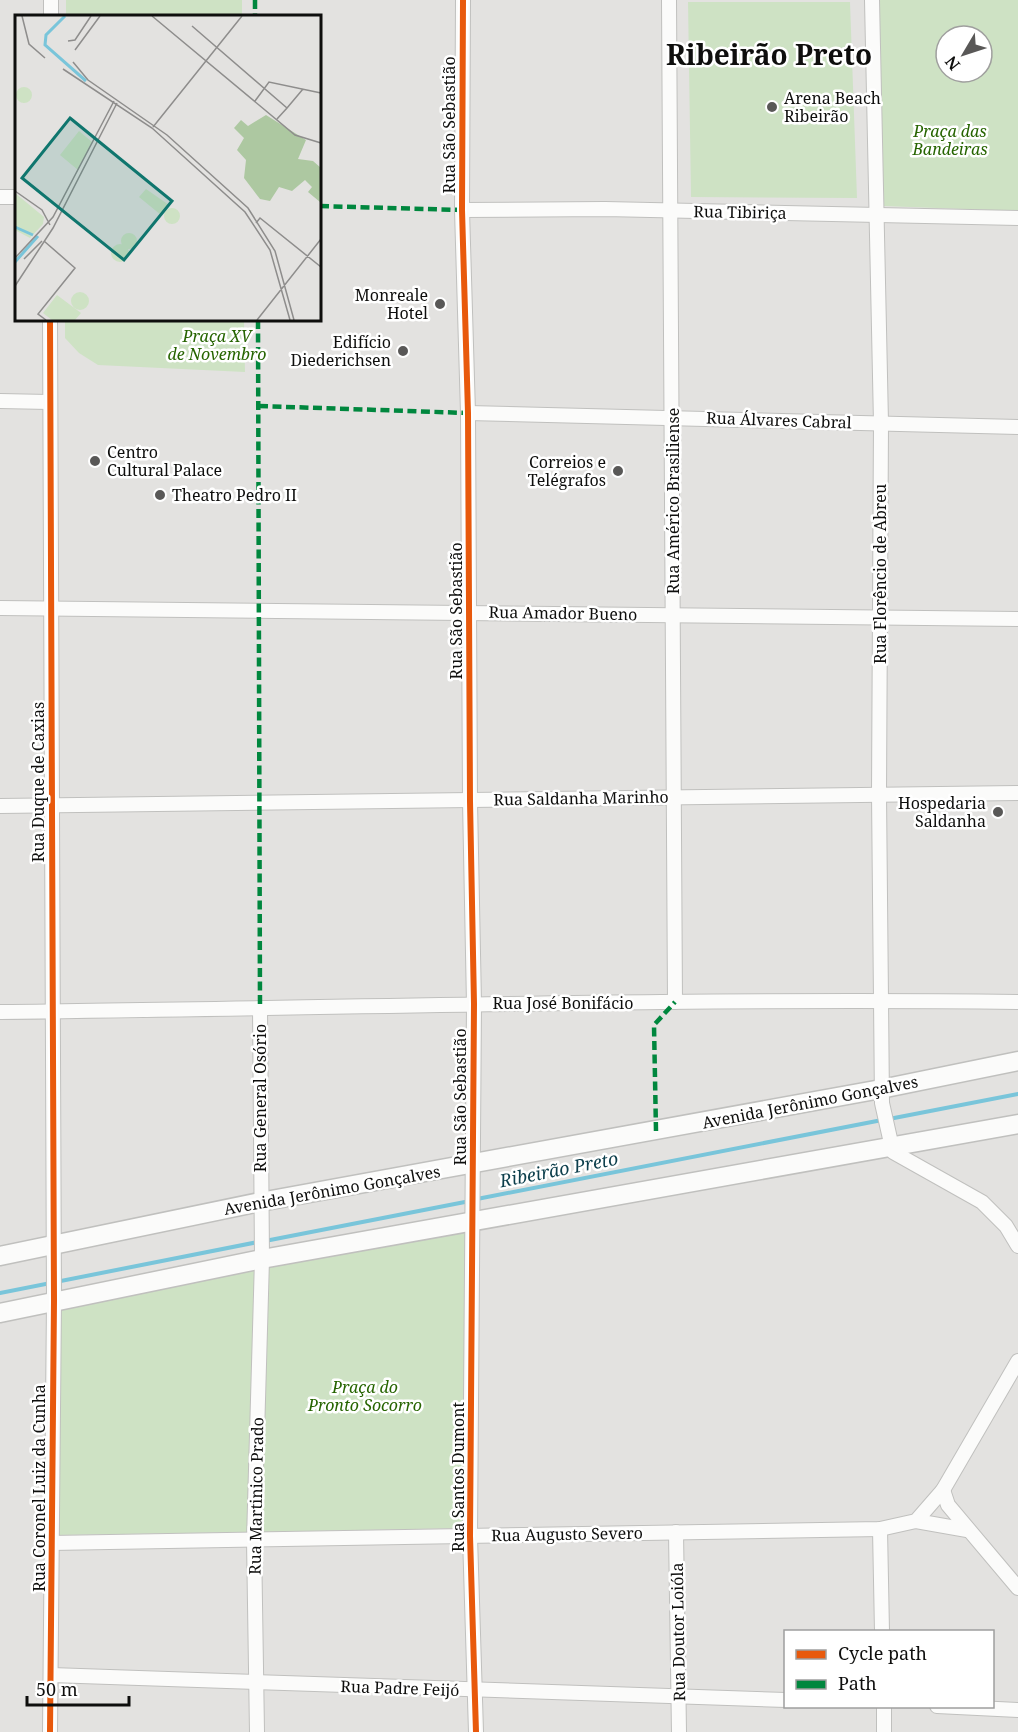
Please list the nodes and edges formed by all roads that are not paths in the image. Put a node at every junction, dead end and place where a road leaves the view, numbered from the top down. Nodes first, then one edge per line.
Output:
1 (463, 0) edge
2 (669, 0) edge
3 (872, 0) edge
4 (462, 210) junction
5 (671, 211) junction
6 (878, 215) junction
7 (1018, 218) edge
8 (50, 321) edge
9 (0, 401) edge
10 (49, 402) junction
11 (468, 413) junction
12 (672, 417) junction
13 (881, 423) junction
14 (1018, 427) edge
15 (0, 608) edge
16 (51, 608) junction
17 (469, 611) junction
18 (674, 615) junction
19 (880, 616) junction
20 (1018, 619) edge
21 (1018, 793) edge
22 (879, 795) junction
23 (675, 796) junction
24 (470, 801) junction
25 (0, 806) edge
26 (51, 806) junction
27 (882, 1000) junction
28 (675, 1002) junction
29 (1018, 1002) edge
30 (474, 1004) junction
31 (260, 1008) junction
32 (0, 1011) edge
33 (51, 1011) junction
34 (1018, 1061) edge
35 (881, 1096) junction
36 (1018, 1124) edge
37 (889, 1141) junction
38 (473, 1171) junction
39 (261, 1209) junction
40 (474, 1215) junction
41 (1018, 1246) edge
42 (52, 1250) junction
43 (261, 1252) junction
44 (0, 1256) edge
45 (53, 1295) junction
46 (0, 1313) edge
47 (1018, 1361) edge
48 (943, 1490) junction
49 (916, 1521) junction
50 (880, 1529) junction
51 (967, 1530) junction
52 (676, 1532) junction
53 (470, 1536) junction
54 (254, 1540) junction
55 (51, 1543) junction
56 (1018, 1588) edge
57 (882, 1630) edge
58 (51, 1675) junction
59 (256, 1684) junction
60 (476, 1691) junction
61 (679, 1696) junction
62 (784, 1700) edge
63 (884, 1708) edge
64 (964, 1708) edge
65 (1018, 1710) edge
66 (50, 1732) edge
67 (256, 1732) edge
68 (476, 1732) edge
69 (679, 1732) edge
70 (885, 1732) edge

1 - 4 street, Rua São Sebastião
2 - 5 street, Rua Américo Brasiliense
3 - 6 street, Rua Florêncio de Abreu
4 - 5 street, Rua Tibiriça
4 - 11 street, Rua São Sebastião
5 - 6 street, Rua Tibiriça
5 - 12 street, Rua Américo Brasiliense
6 - 7 street, Rua Tibiriça
6 - 13 street, Rua Florêncio de Abreu
8 - 10 street, Rua Duque de Caxias
9 - 10 street
10 - 16 street, Rua Duque de Caxias
11 - 12 street, Rua Álvares Cabral
11 - 17 street, Rua São Sebastião
12 - 13 street, Rua Álvares Cabral
12 - 18 street, Rua Américo Brasiliense
13 - 14 street, Rua Álvares Cabral
13 - 19 street, Rua Florêncio de Abreu
15 - 16 street, Rua Amador Bueno
16 - 17 street, Rua Amador Bueno
16 - 26 street, Rua Duque de Caxias
17 - 18 street, Rua Amador Bueno
17 - 24 street, Rua São Sebastião
18 - 19 street, Rua Amador Bueno
18 - 23 street, Rua Américo Brasiliense
19 - 20 street, Rua Amador Bueno
19 - 22 street, Rua Florêncio de Abreu
21 - 22 street, Rua Saldanha Marinho
22 - 23 street, Rua Saldanha Marinho
22 - 27 street, Rua Florêncio de Abreu
23 - 24 street, Rua Saldanha Marinho
23 - 28 street, Rua Américo Brasiliense
24 - 26 street, Rua Saldanha Marinho
24 - 30 street, Rua São Sebastião
25 - 26 street, Rua Saldanha Marinho
26 - 33 street, Rua Duque de Caxias
27 - 28 street, Rua José Bonifácio
27 - 29 street, Rua José Bonifácio
27 - 35 street, Rua Florêncio de Abreu
28 - 30 street, Rua José Bonifácio
30 - 31 street, Rua José Bonifácio
30 - 38 street, Rua São Sebastião
31 - 33 street, Rua José Bonifácio
31 - 39 street, Rua General Osório
32 - 33 street, Rua José Bonifácio
33 - 42 street, Rua Duque de Caxias
34 - 35 main road, Avenida Jerônimo Gonçalves
35 - 37 street, Rua Florêncio de Abreu
35 - 38 main road, Avenida Jerônimo Gonçalves
36 - 37 main road
37 - 40 main road
37 - 41 street
38 - 39 main road, Avenida Jerônimo Gonçalves
38 - 40 street, Rua São Sebastião
39 - 42 main road, Avenida Jerônimo Gonçalves
39 - 43 street, Rua General Osório
40 - 43 main road
40 - 53 street, Rua Santos Dumont
42 - 44 main road, Avenida Jerônimo Gonçalves
42 - 45 street, Rua Coronel Luiz da Cunha
43 - 45 main road
43 - 54 street, Rua Martinico Prado
45 - 46 main road
45 - 55 street, Rua Coronel Luiz da Cunha
47 - 48 street
48 - 49 street
48 - 51 street
49 - 50 street, Rua Augusto Severo
49 - 51 street
50 - 52 street, Rua Augusto Severo
50 - 57 street
51 - 56 street
52 - 53 street, Rua Augusto Severo
52 - 61 street, Rua Doutor Loióla
53 - 54 street, Rua Augusto Severo
53 - 60 street, Rua Santos Dumont
54 - 55 street, Rua Augusto Severo
54 - 59 street, Rua Martinico Prado
55 - 58 street, Rua Coronel Luiz da Cunha
58 - 59 street, Rua Padre Feijó
58 - 66 street, Rua Coronel Luiz da Cunha
59 - 60 street, Rua Padre Feijó
59 - 67 street, Rua Martinico Prado
60 - 61 street, Rua Padre Feijó
60 - 68 street, Rua Santos Dumont
61 - 62 street, Rua Padre Feijó
61 - 69 street, Rua Doutor Loióla
63 - 70 street
64 - 65 street

